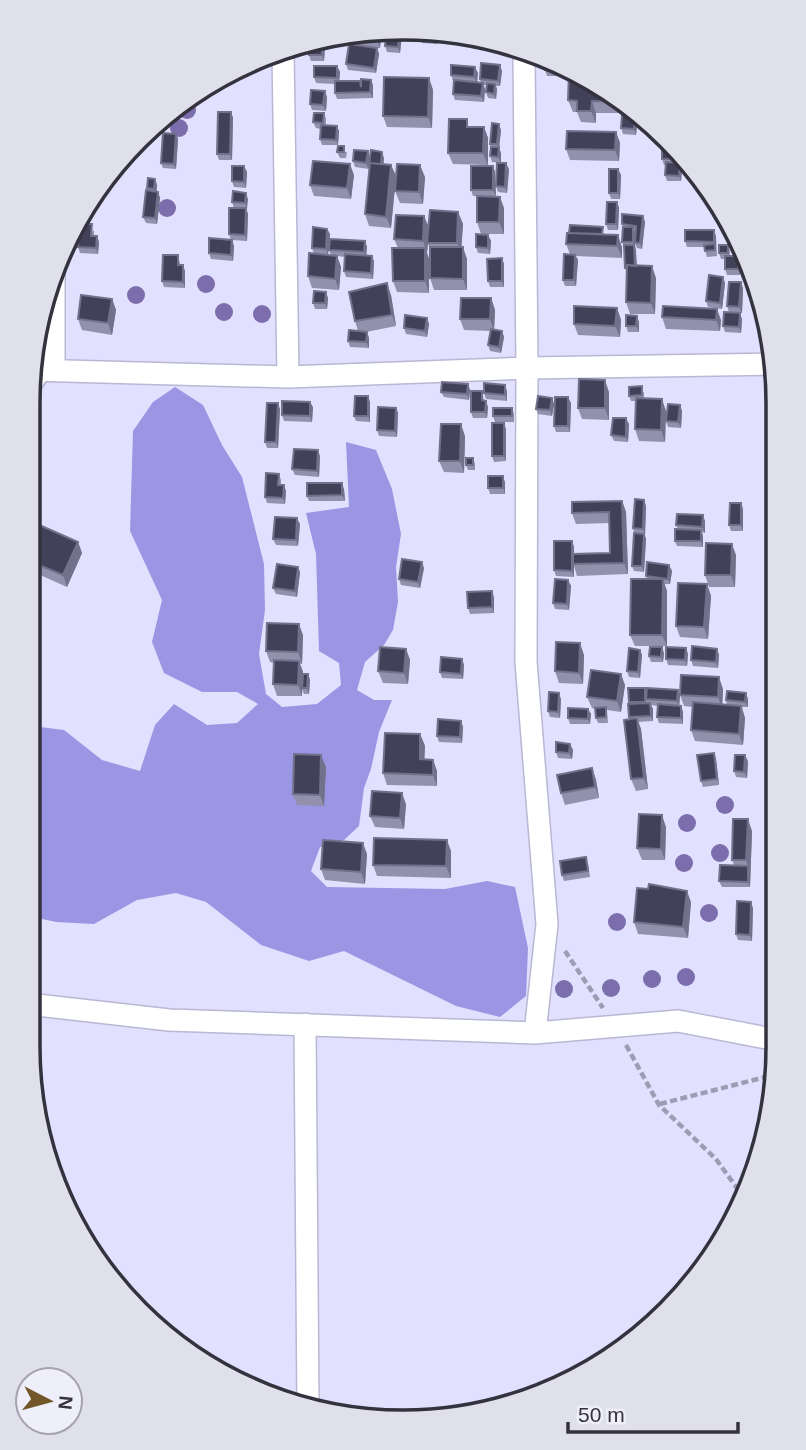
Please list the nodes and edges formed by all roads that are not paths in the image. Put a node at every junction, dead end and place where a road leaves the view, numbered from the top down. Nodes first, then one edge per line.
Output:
1 (282, 61) edge
2 (524, 61) edge
3 (49, 326) edge
4 (764, 364) edge
5 (527, 368) junction
6 (44, 370) edge
7 (288, 377) junction
8 (40, 1005) edge
9 (305, 1024) junction
10 (535, 1033) junction
11 (766, 1038) edge
12 (308, 1397) edge

1 - 7 street
2 - 5 street
3 - 6 street
4 - 5 street
5 - 7 street
5 - 10 street
6 - 7 street
8 - 9 street
9 - 10 street
9 - 12 street
10 - 11 street

